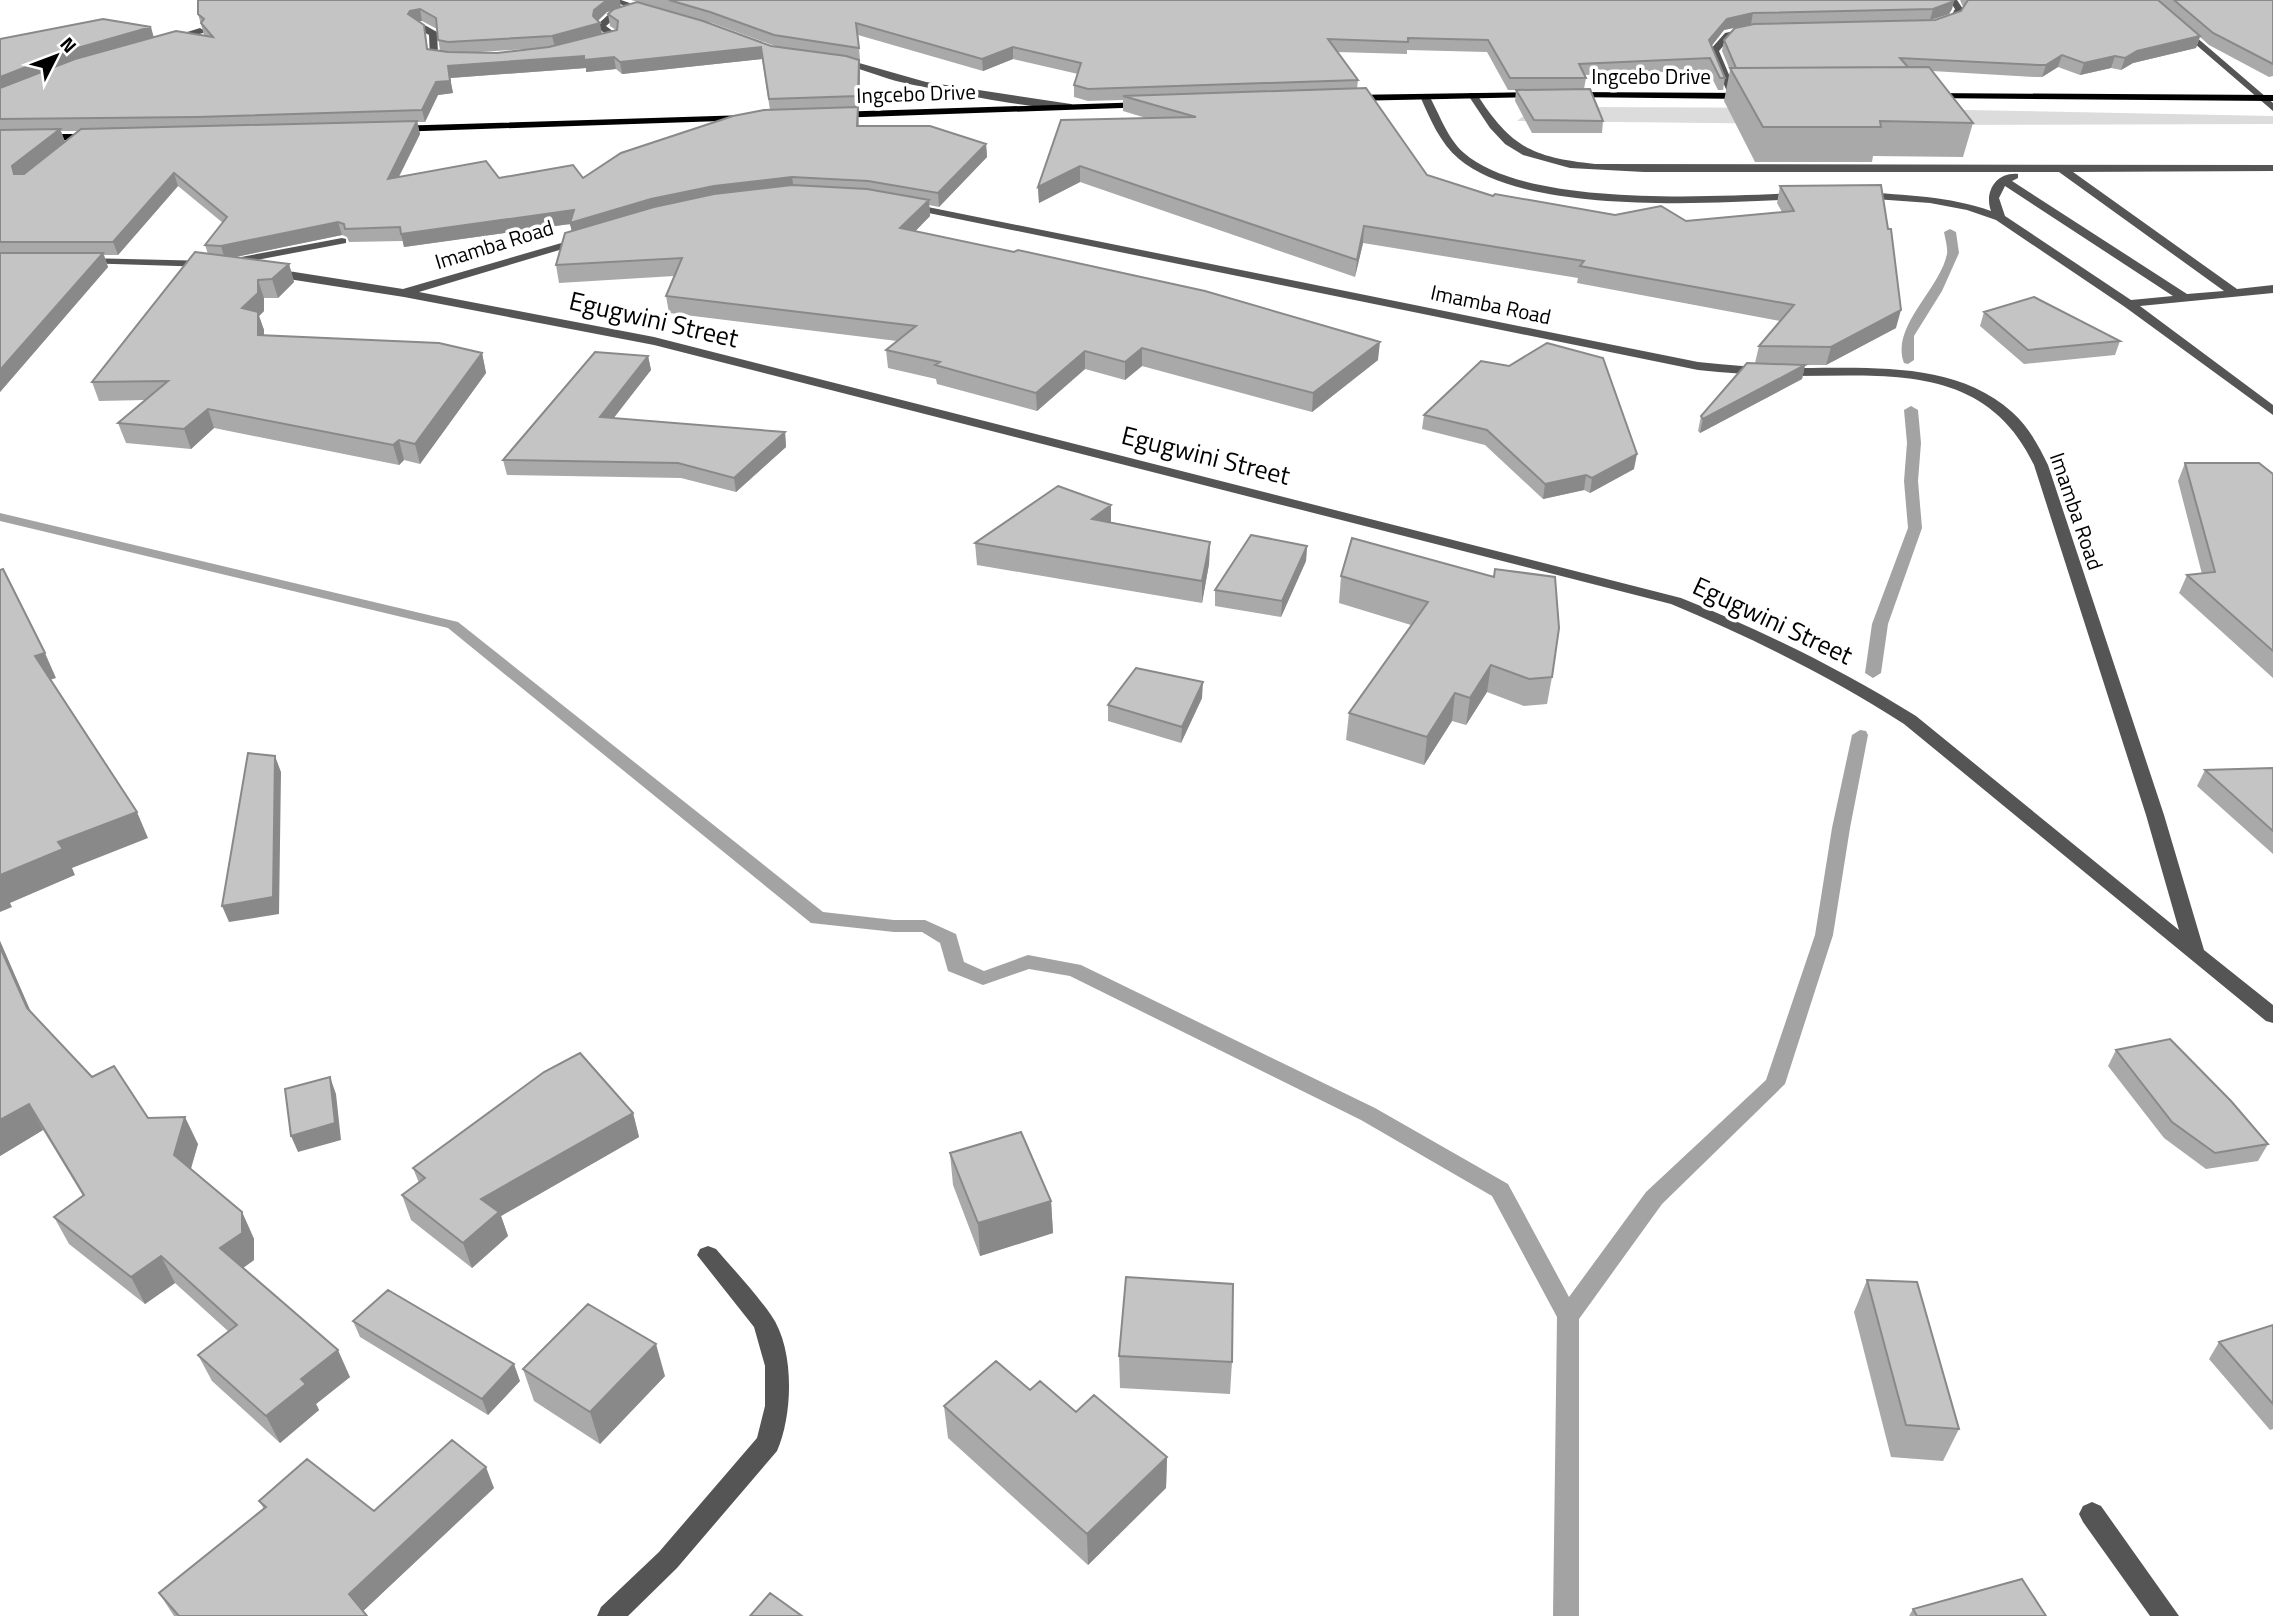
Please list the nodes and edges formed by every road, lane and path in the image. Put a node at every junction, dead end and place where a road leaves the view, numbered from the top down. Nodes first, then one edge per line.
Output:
1 (612, 0) edge
2 (1953, 0) edge
3 (2148, 0) edge
4 (639, 8) junction
5 (662, 15) edge
6 (418, 25) edge
7 (1931, 26) edge
8 (1762, 30) edge
9 (200, 31) edge
10 (160, 41) edge
11 (592, 44) edge
12 (463, 59) edge
13 (825, 59) edge
14 (1473, 95) junction
15 (1425, 96) junction
16 (1733, 96) junction
17 (1758, 96) edge
18 (2269, 98) edge
19 (1343, 99) edge
20 (1153, 104) edge
21 (1071, 107) junction
22 (2273, 108) edge
23 (824, 115) edge
24 (755, 117) edge
25 (382, 130) edge
26 (0, 137) edge
27 (82, 137) junction
28 (103, 137) edge
29 (62, 152) edge
30 (2273, 167) edge
31 (2061, 168) junction
32 (2037, 169) junction
33 (2005, 181) junction
34 (1646, 183) junction
35 (1852, 195) edge
36 (1811, 196) edge
37 (891, 203) edge
38 (2000, 218) junction
39 (596, 236) edge
40 (342, 241) edge
41 (66, 261) edge
42 (218, 264) junction
43 (2273, 289) edge
44 (404, 293) junction
45 (2235, 293) junction
46 (2184, 298) junction
47 (2129, 303) junction
48 (2273, 411) edge
49 (2196, 954) junction
50 (2273, 1016) edge
51 (708, 1255) dead end
52 (2092, 1514) dead end
53 (610, 1616) edge
54 (2166, 1616) edge

1 - 4 street
2 - 7 street
3 - 18 street
4 - 5 street
4 - 11 street
6 - 12 street
8 - 16 street
9 - 10 street
13 - 21 street
14 - 15 main road, Ingcebo Drive
14 - 16 main road, Ingcebo Drive
14 - 34 street
15 - 19 main road, Ingcebo Drive
15 - 34 street
16 - 17 main road, Ingcebo Drive
18 - 22 street
18 - 22 main road
20 - 21 main road, Ingcebo Drive
21 - 23 main road, Ingcebo Drive
24 - 25 main road
26 - 27 main road
27 - 28 main road
27 - 29 street
30 - 31 street
31 - 32 street
31 - 45 street
32 - 33 street
32 - 34 street
33 - 38 street
33 - 46 street
34 - 36 street
35 - 38 street
37 - 49 street, Imamba Road
38 - 47 street
39 - 44 street, Imamba Road
40 - 42 street
41 - 42 street, Egugwini Street
42 - 44 street, Egugwini Street
43 - 45 street
44 - 49 street, Egugwini Street
45 - 46 street
46 - 47 street
47 - 48 street
49 - 50 street, Egugwini Street
51 - 53 street
52 - 54 street

